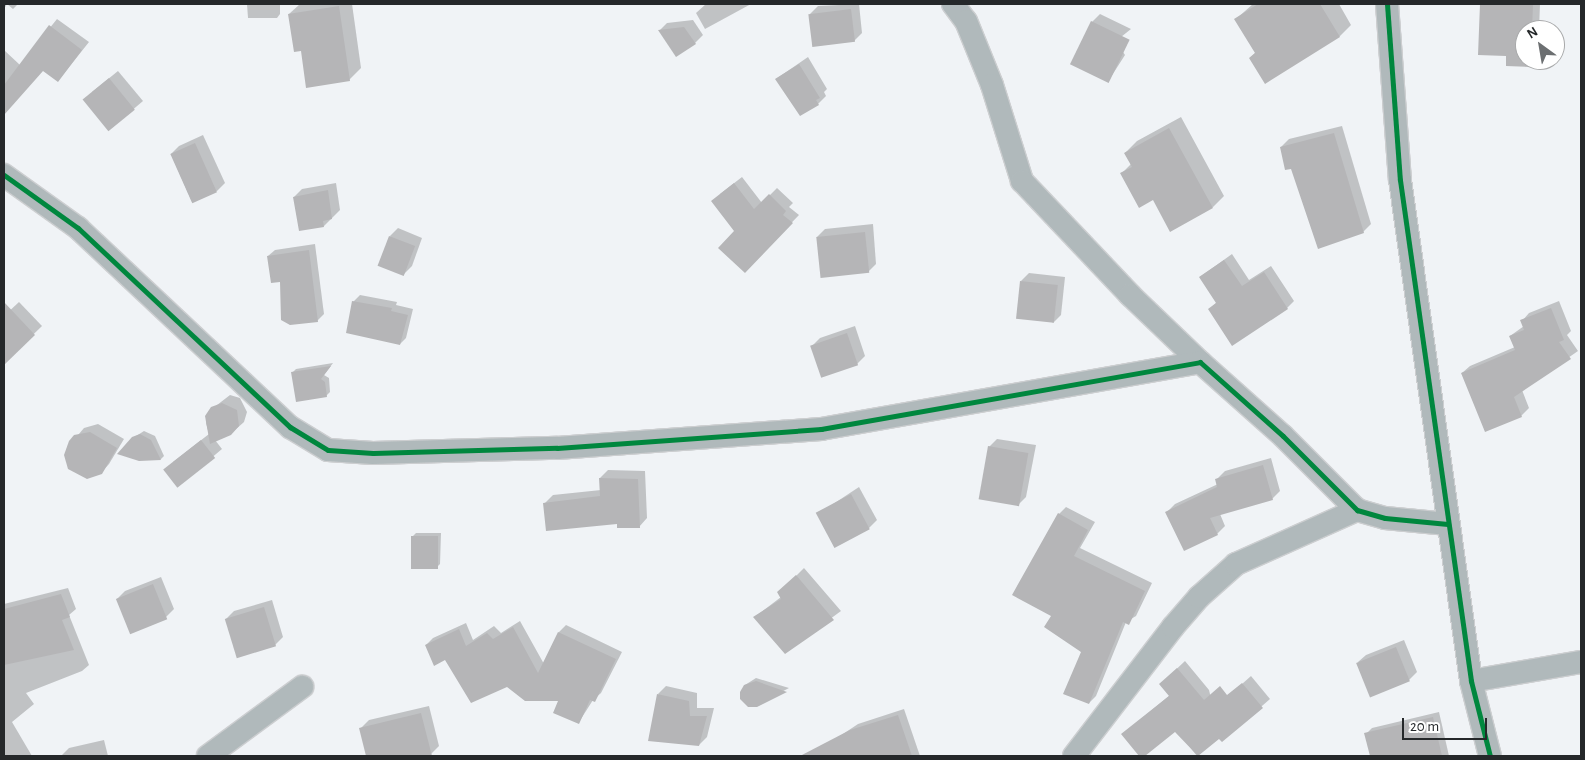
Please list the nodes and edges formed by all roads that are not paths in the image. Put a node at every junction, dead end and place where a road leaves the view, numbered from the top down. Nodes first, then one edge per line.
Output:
1 (953, 4) edge
2 (1387, 4) edge
3 (4, 175) edge
4 (1200, 362) junction
5 (1357, 510) junction
6 (1448, 524) junction
7 (1581, 662) edge
8 (1471, 681) junction
9 (302, 687) dead end
10 (208, 756) edge
11 (1074, 756) edge
12 (1490, 756) edge

1 - 4 street
2 - 6 street
3 - 4 street
4 - 5 street
5 - 6 street
5 - 11 street
6 - 8 street
7 - 8 street
8 - 12 street
9 - 10 street

